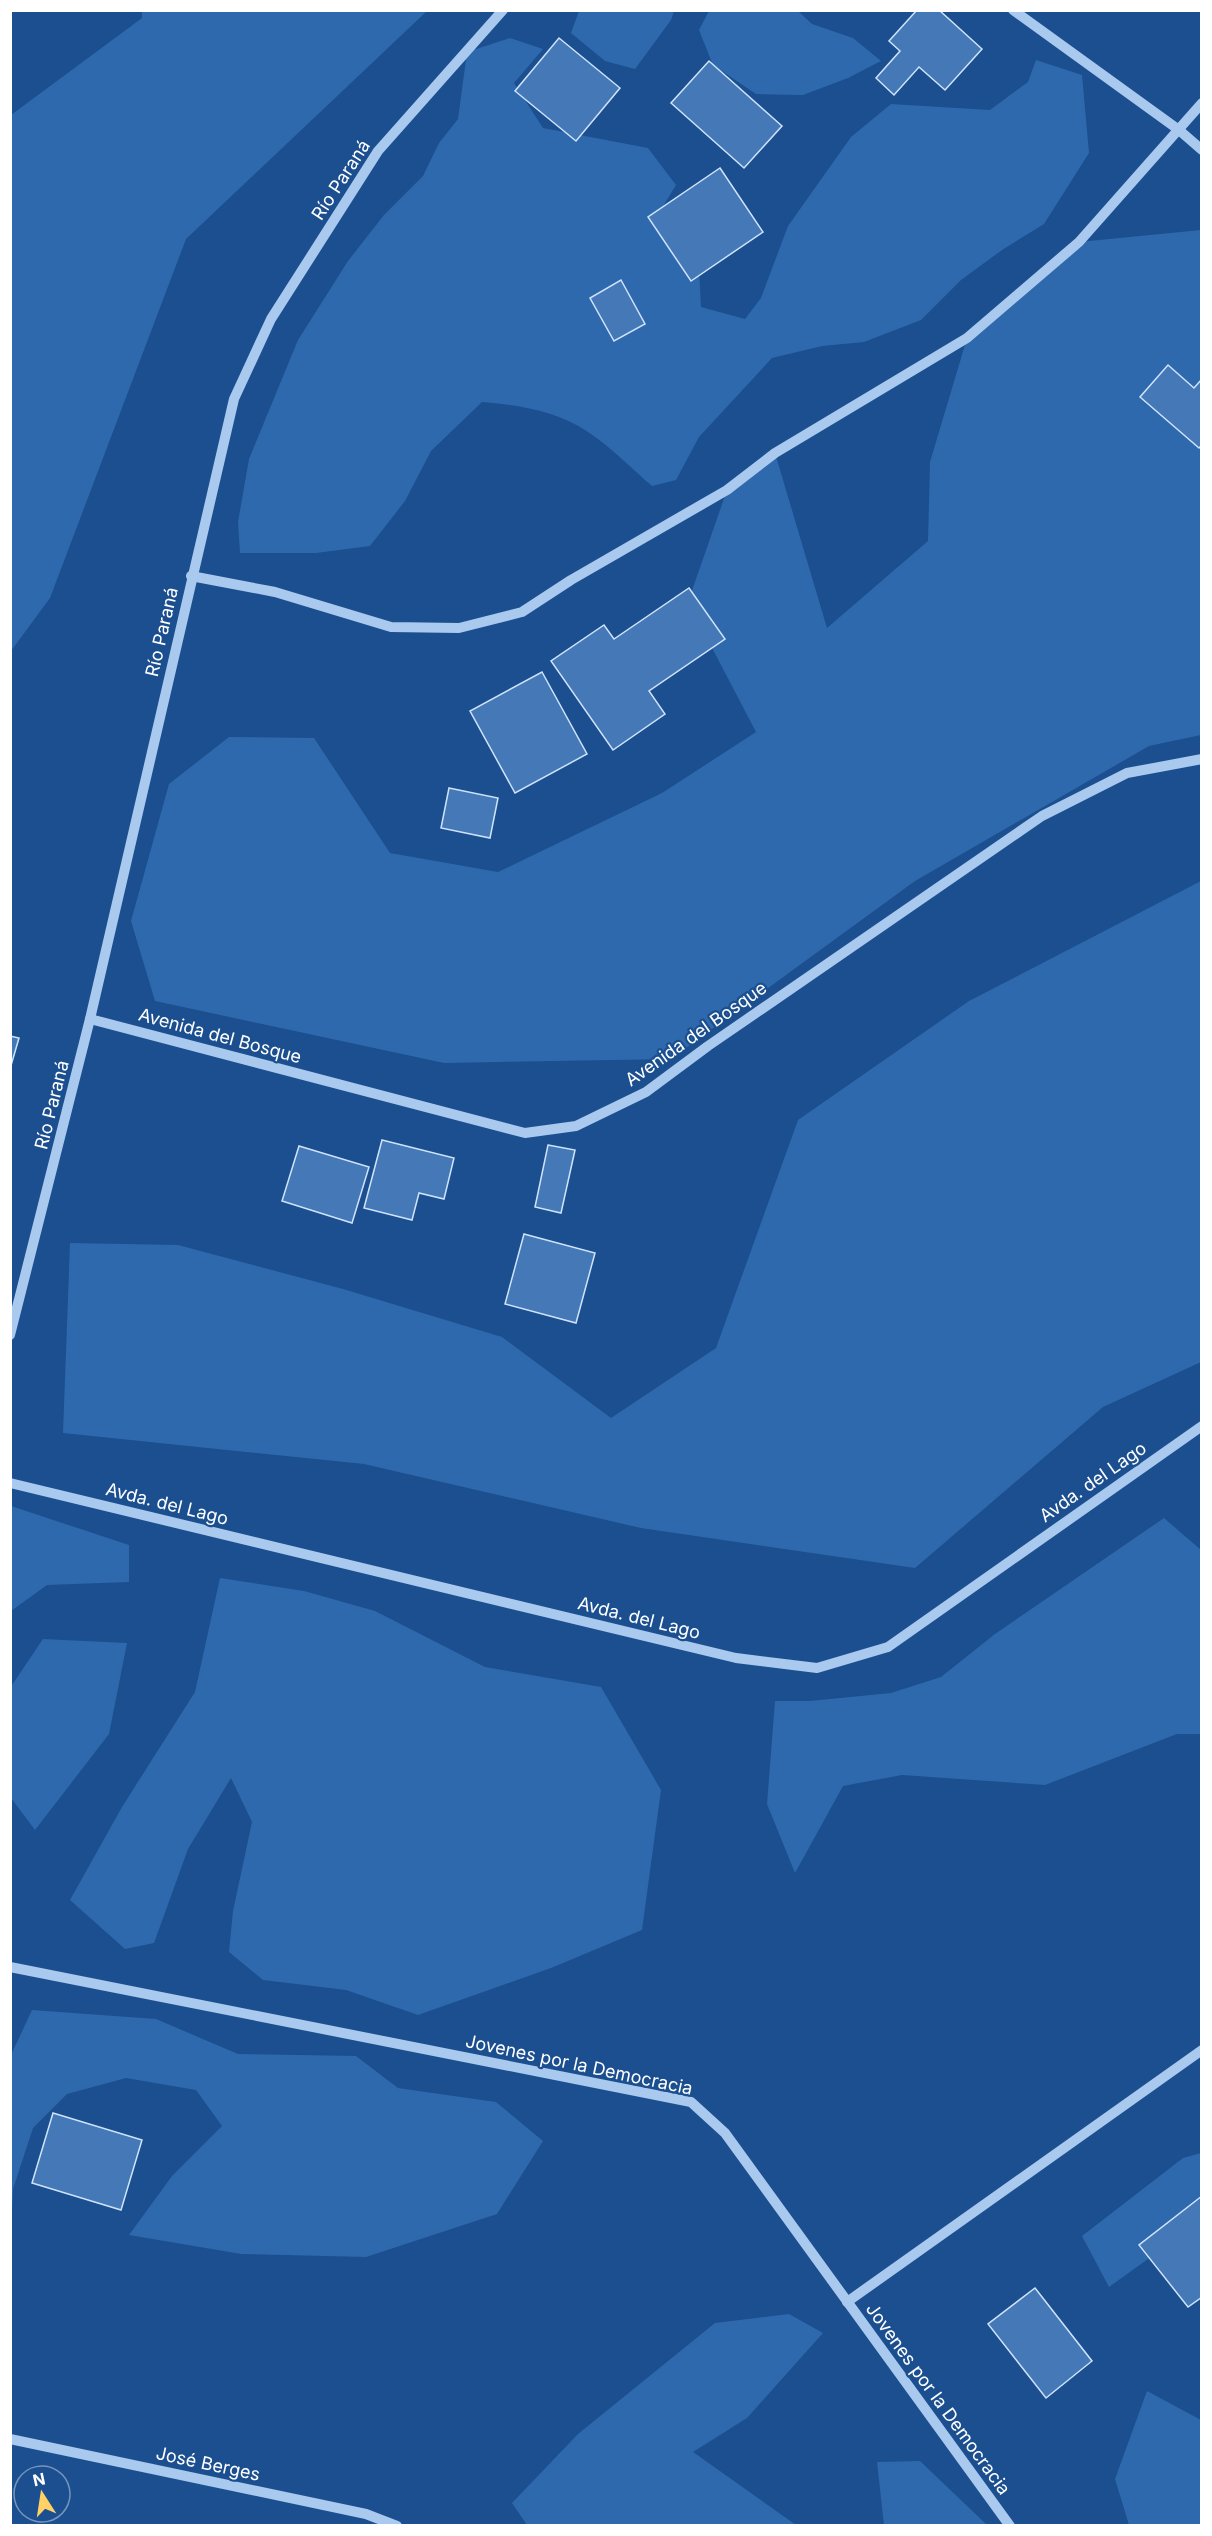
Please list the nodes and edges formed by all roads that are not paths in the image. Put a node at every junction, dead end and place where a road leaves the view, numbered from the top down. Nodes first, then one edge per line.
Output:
1 (503, 10) edge
2 (1013, 10) edge
3 (1202, 103) edge
4 (1179, 130) junction
5 (1202, 150) edge
6 (192, 576) junction
7 (1202, 759) edge
8 (90, 1019) junction
9 (10, 1335) edge
10 (1202, 1426) edge
11 (10, 1483) edge
12 (10, 1967) edge
13 (1202, 2050) edge
14 (847, 2302) junction
15 (10, 2439) edge
16 (397, 2526) edge
17 (1010, 2526) edge

1 - 6 street, Río Paraná
2 - 4 street
3 - 4 street
4 - 5 street
4 - 6 street
6 - 8 street, Río Paraná
7 - 8 street, Avenida del Bosque
8 - 9 street, Río Paraná
10 - 11 street, Avda. del Lago
12 - 14 street, Jovenes por la Democracia
13 - 14 street
14 - 17 street, Jovenes por la Democracia
15 - 16 street, José Berges

